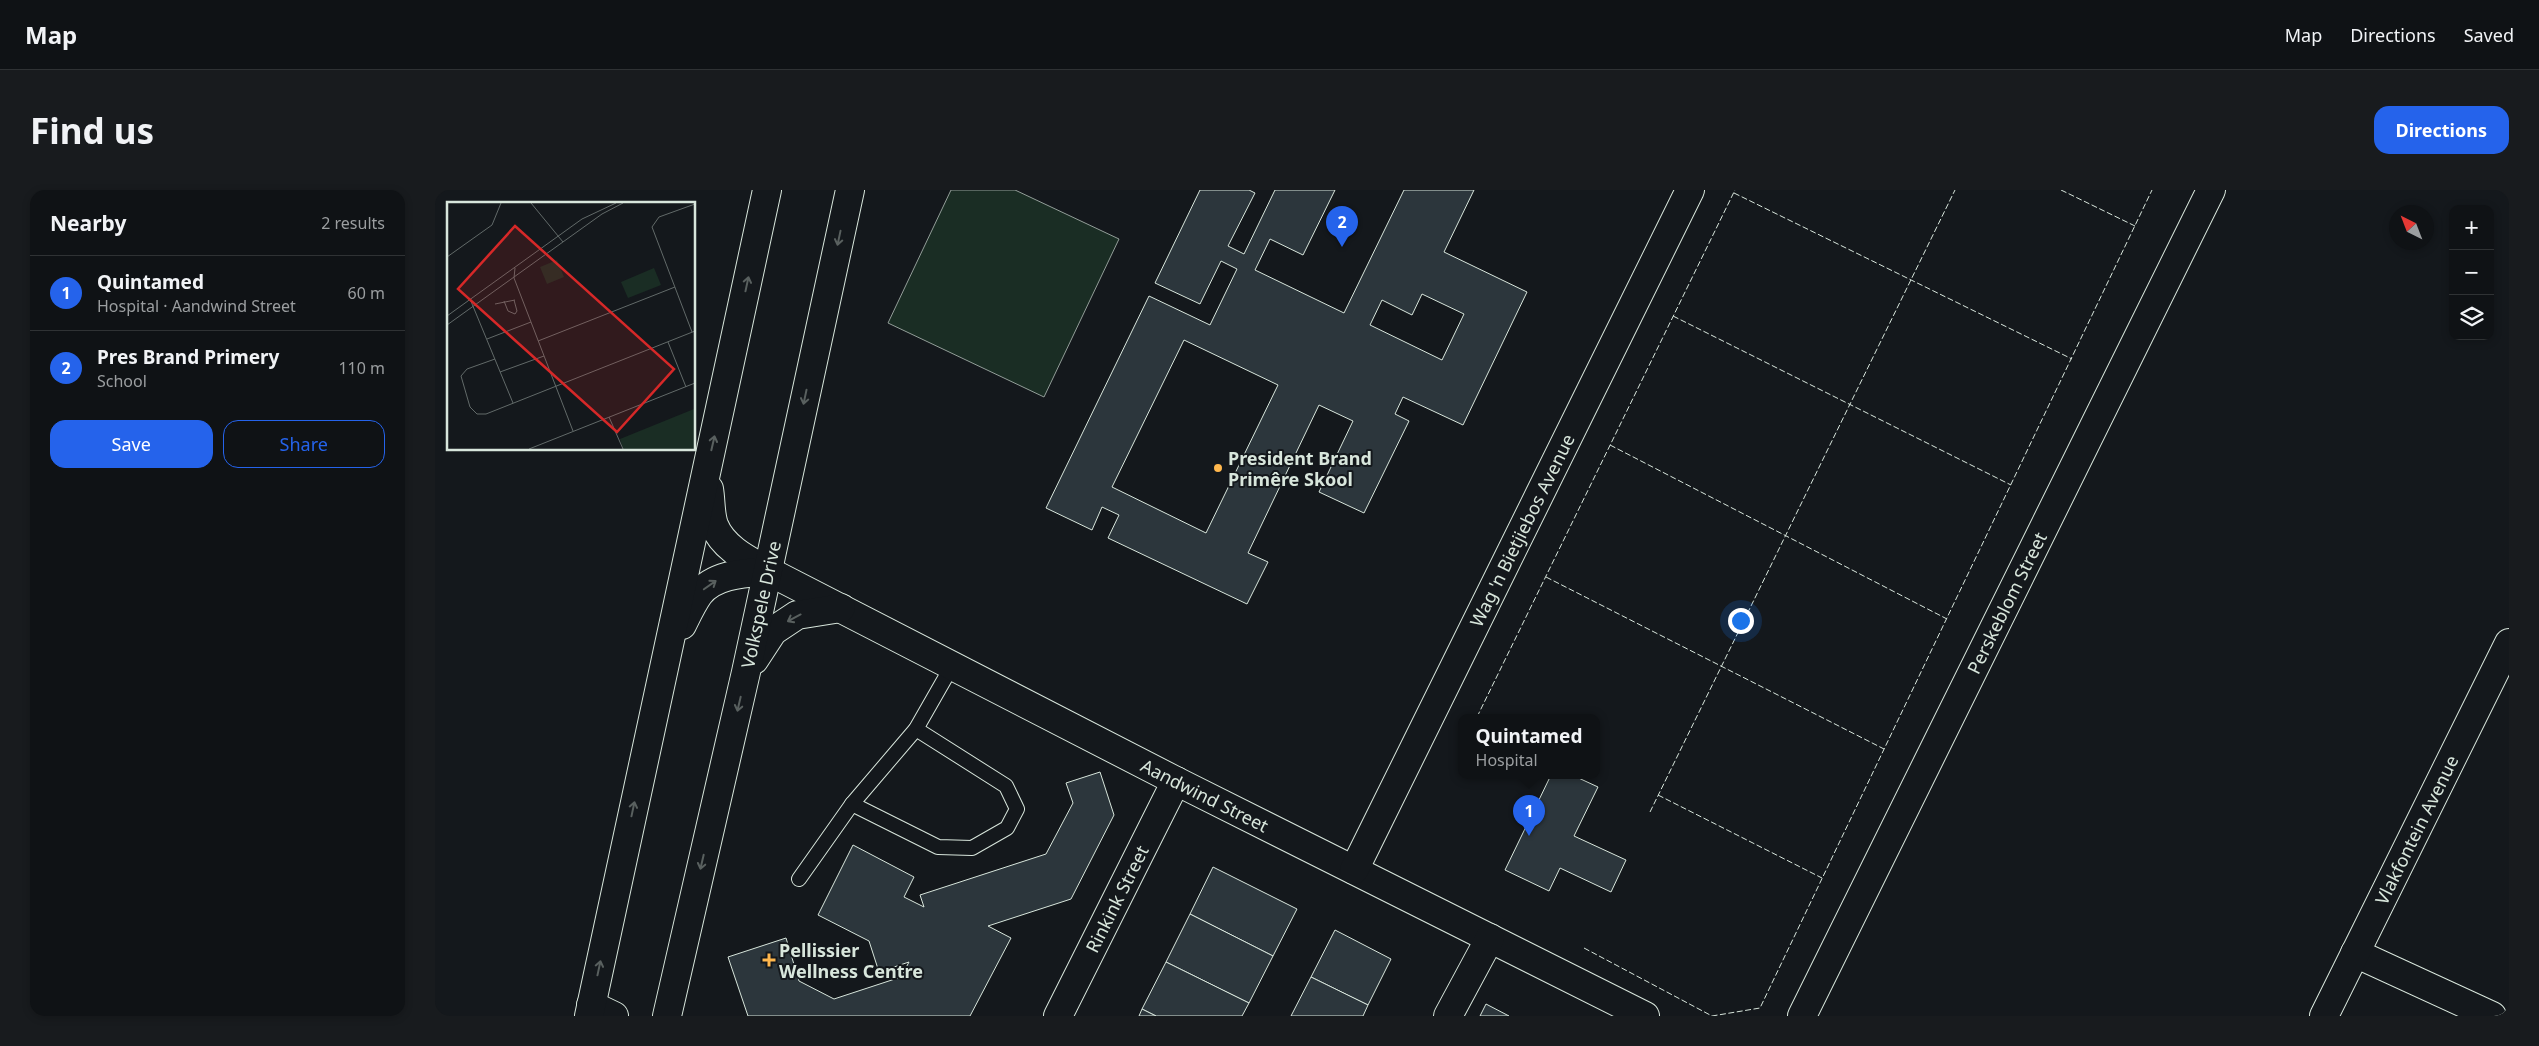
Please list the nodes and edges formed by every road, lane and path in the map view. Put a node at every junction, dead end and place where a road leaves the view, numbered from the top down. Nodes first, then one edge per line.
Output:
1 (767, 190) edge
2 (850, 190) edge
3 (1690, 190) edge
4 (2211, 190) edge
5 (707, 470) junction
6 (768, 571) junction
7 (841, 608) junction
8 (2509, 643) edge
9 (665, 655) junction
10 (952, 666) junction
11 (746, 672) junction
12 (917, 730) junction
13 (1176, 781) junction
14 (851, 804) junction
15 (1354, 870) junction
16 (799, 879) dead end
17 (1490, 938) junction
18 (2355, 953) junction
19 (598, 1012) edge
20 (667, 1016) edge
21 (1058, 1016) edge
22 (1448, 1016) edge
23 (1645, 1016) edge
24 (1802, 1016) edge
25 (2324, 1016) edge
26 (2492, 1016) edge

5 -> 1 street
2 -> 6 street, Volkspele Drive
3 - 15 street, Wag 'n Bietjiebos Avenue
4 - 24 street, Perskeblom Street
5 - 6 street, Aandwind Street
5 - 9 street
6 - 7 street, Aandwind Street
9 -> 6 street
6 - 11 street, Volkspele Drive
7 - 10 street, Aandwind Street
7 -> 11 street
8 - 18 street, Vlakfontein Avenue
19 -> 9 street
10 - 12 lane
10 - 13 street, Aandwind Street
11 -> 20 street, Volkspele Drive
12 - 14 lane
12 - 14 lane
13 - 15 street, Aandwind Street
13 - 21 street, Rinkink Street
14 - 16 lane
15 - 17 street, Aandwind Street
17 - 22 street
17 - 23 street, Aandwind Street
18 - 25 street, Vlakfontein Avenue
18 - 26 street

